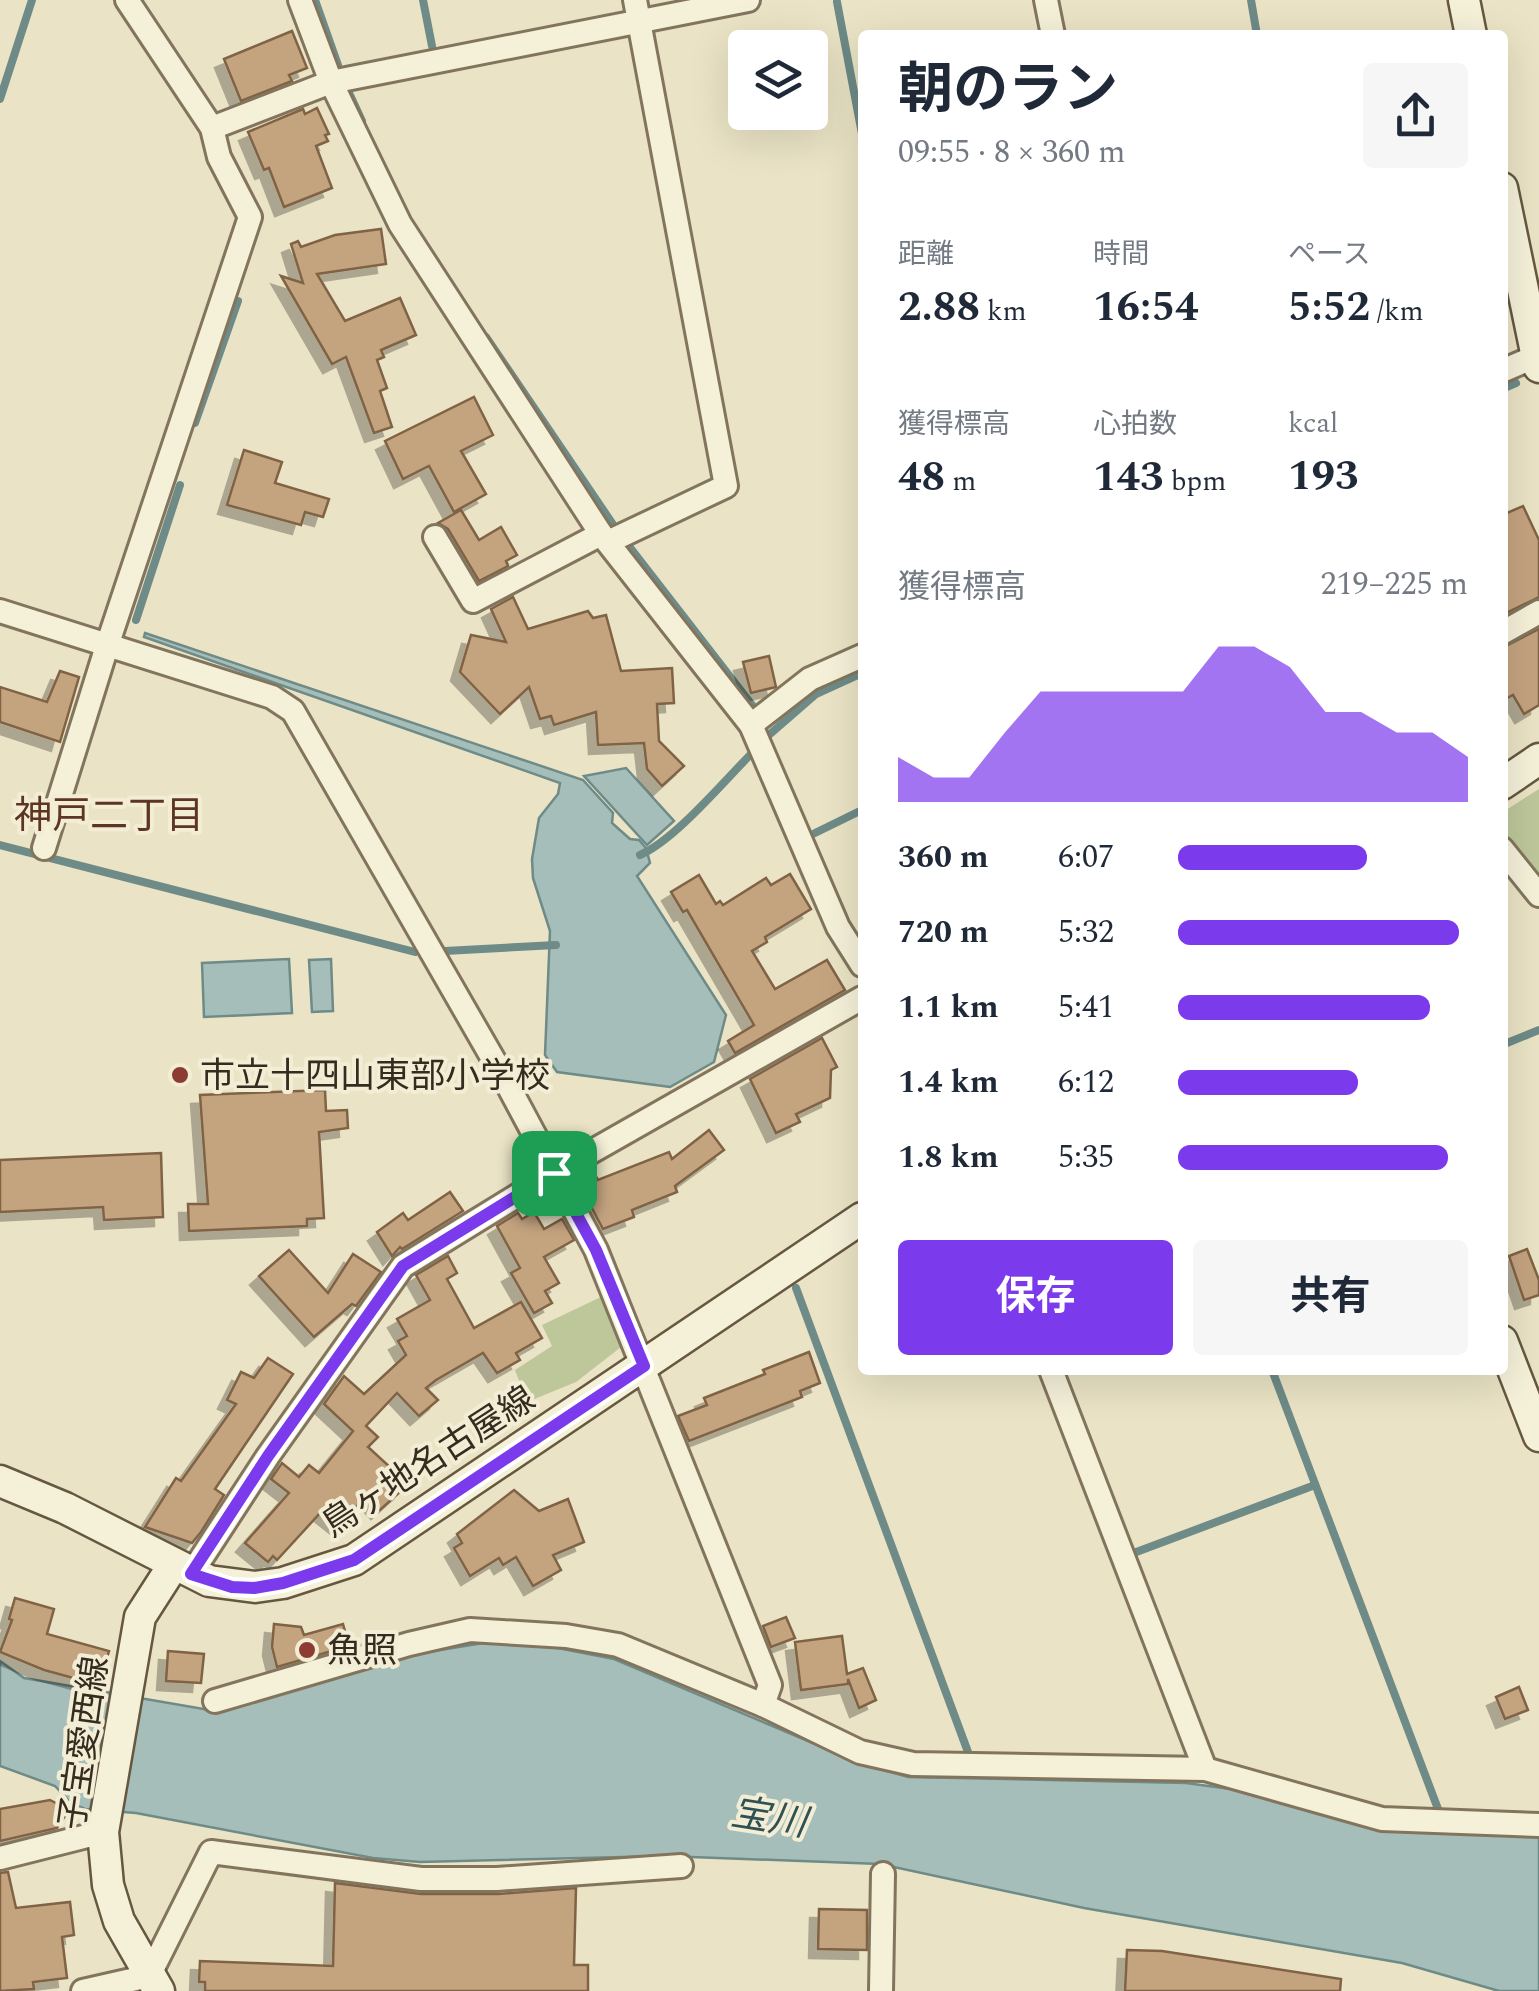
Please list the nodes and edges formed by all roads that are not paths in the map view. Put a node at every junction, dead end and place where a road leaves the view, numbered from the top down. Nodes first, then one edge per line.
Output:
1 (127, 0) edge
2 (300, 0) edge
3 (748, 0) edge
4 (1046, 0) edge
5 (1464, 0) edge
6 (637, 10) edge
7 (1052, 30) edge
8 (1470, 30) edge
9 (331, 82) junction
10 (212, 128) junction
11 (1508, 216) edge
12 (1538, 359) edge
13 (1508, 369) edge
14 (435, 537) dead end
15 (604, 538) junction
16 (0, 611) edge
17 (1539, 612) edge
18 (1508, 630) edge
19 (107, 646) junction
20 (858, 658) edge
21 (752, 725) junction
22 (1539, 759) edge
23 (1508, 780) edge
24 (44, 848) dead end
25 (1508, 856) edge
26 (1539, 895) edge
27 (858, 958) edge
28 (858, 1000) edge
29 (554, 1173) junction
30 (858, 1221) edge
31 (1508, 1356) edge
32 (644, 1366) junction
33 (1053, 1375) edge
34 (1539, 1436) edge
35 (0, 1482) edge
36 (182, 1569) junction
37 (216, 1702) dead end
38 (763, 1705) junction
39 (1204, 1769) junction
40 (1539, 1824) edge
41 (103, 1828) junction
42 (0, 1858) edge
43 (681, 1866) dead end
44 (883, 1874) dead end
45 (154, 1983) edge
46 (83, 1991) edge
47 (881, 1991) edge

1 - 10 street
2 - 9 street
3 - 6 street
4 - 7 street
5 - 8 main road
6 - 9 street
6 - 15 street
9 - 10 street
9 - 15 street
10 - 19 street
11 - 12 main road
12 - 13 street
14 - 15 street
15 - 21 street
16 - 19 street
17 - 18 street
19 - 24 street
19 - 29 street
20 - 21 street
21 - 27 street
22 - 23 main road
25 - 26 street
28 - 29 street
29 - 32 street
29 - 36 street
30 - 32 main road, 鳥ヶ地名古屋線
31 - 34 main road
32 - 36 main road, 鳥ヶ地名古屋線
32 - 38 street
33 - 39 street
35 - 36 main road, 鳥ヶ地名古屋線
36 - 41 main road, 子宝愛西線
37 - 38 street
38 - 39 street
39 - 40 street
41 - 42 street
41 - 45 main road, 子宝愛西線
43 - 45 street
44 - 47 street
45 - 46 street

